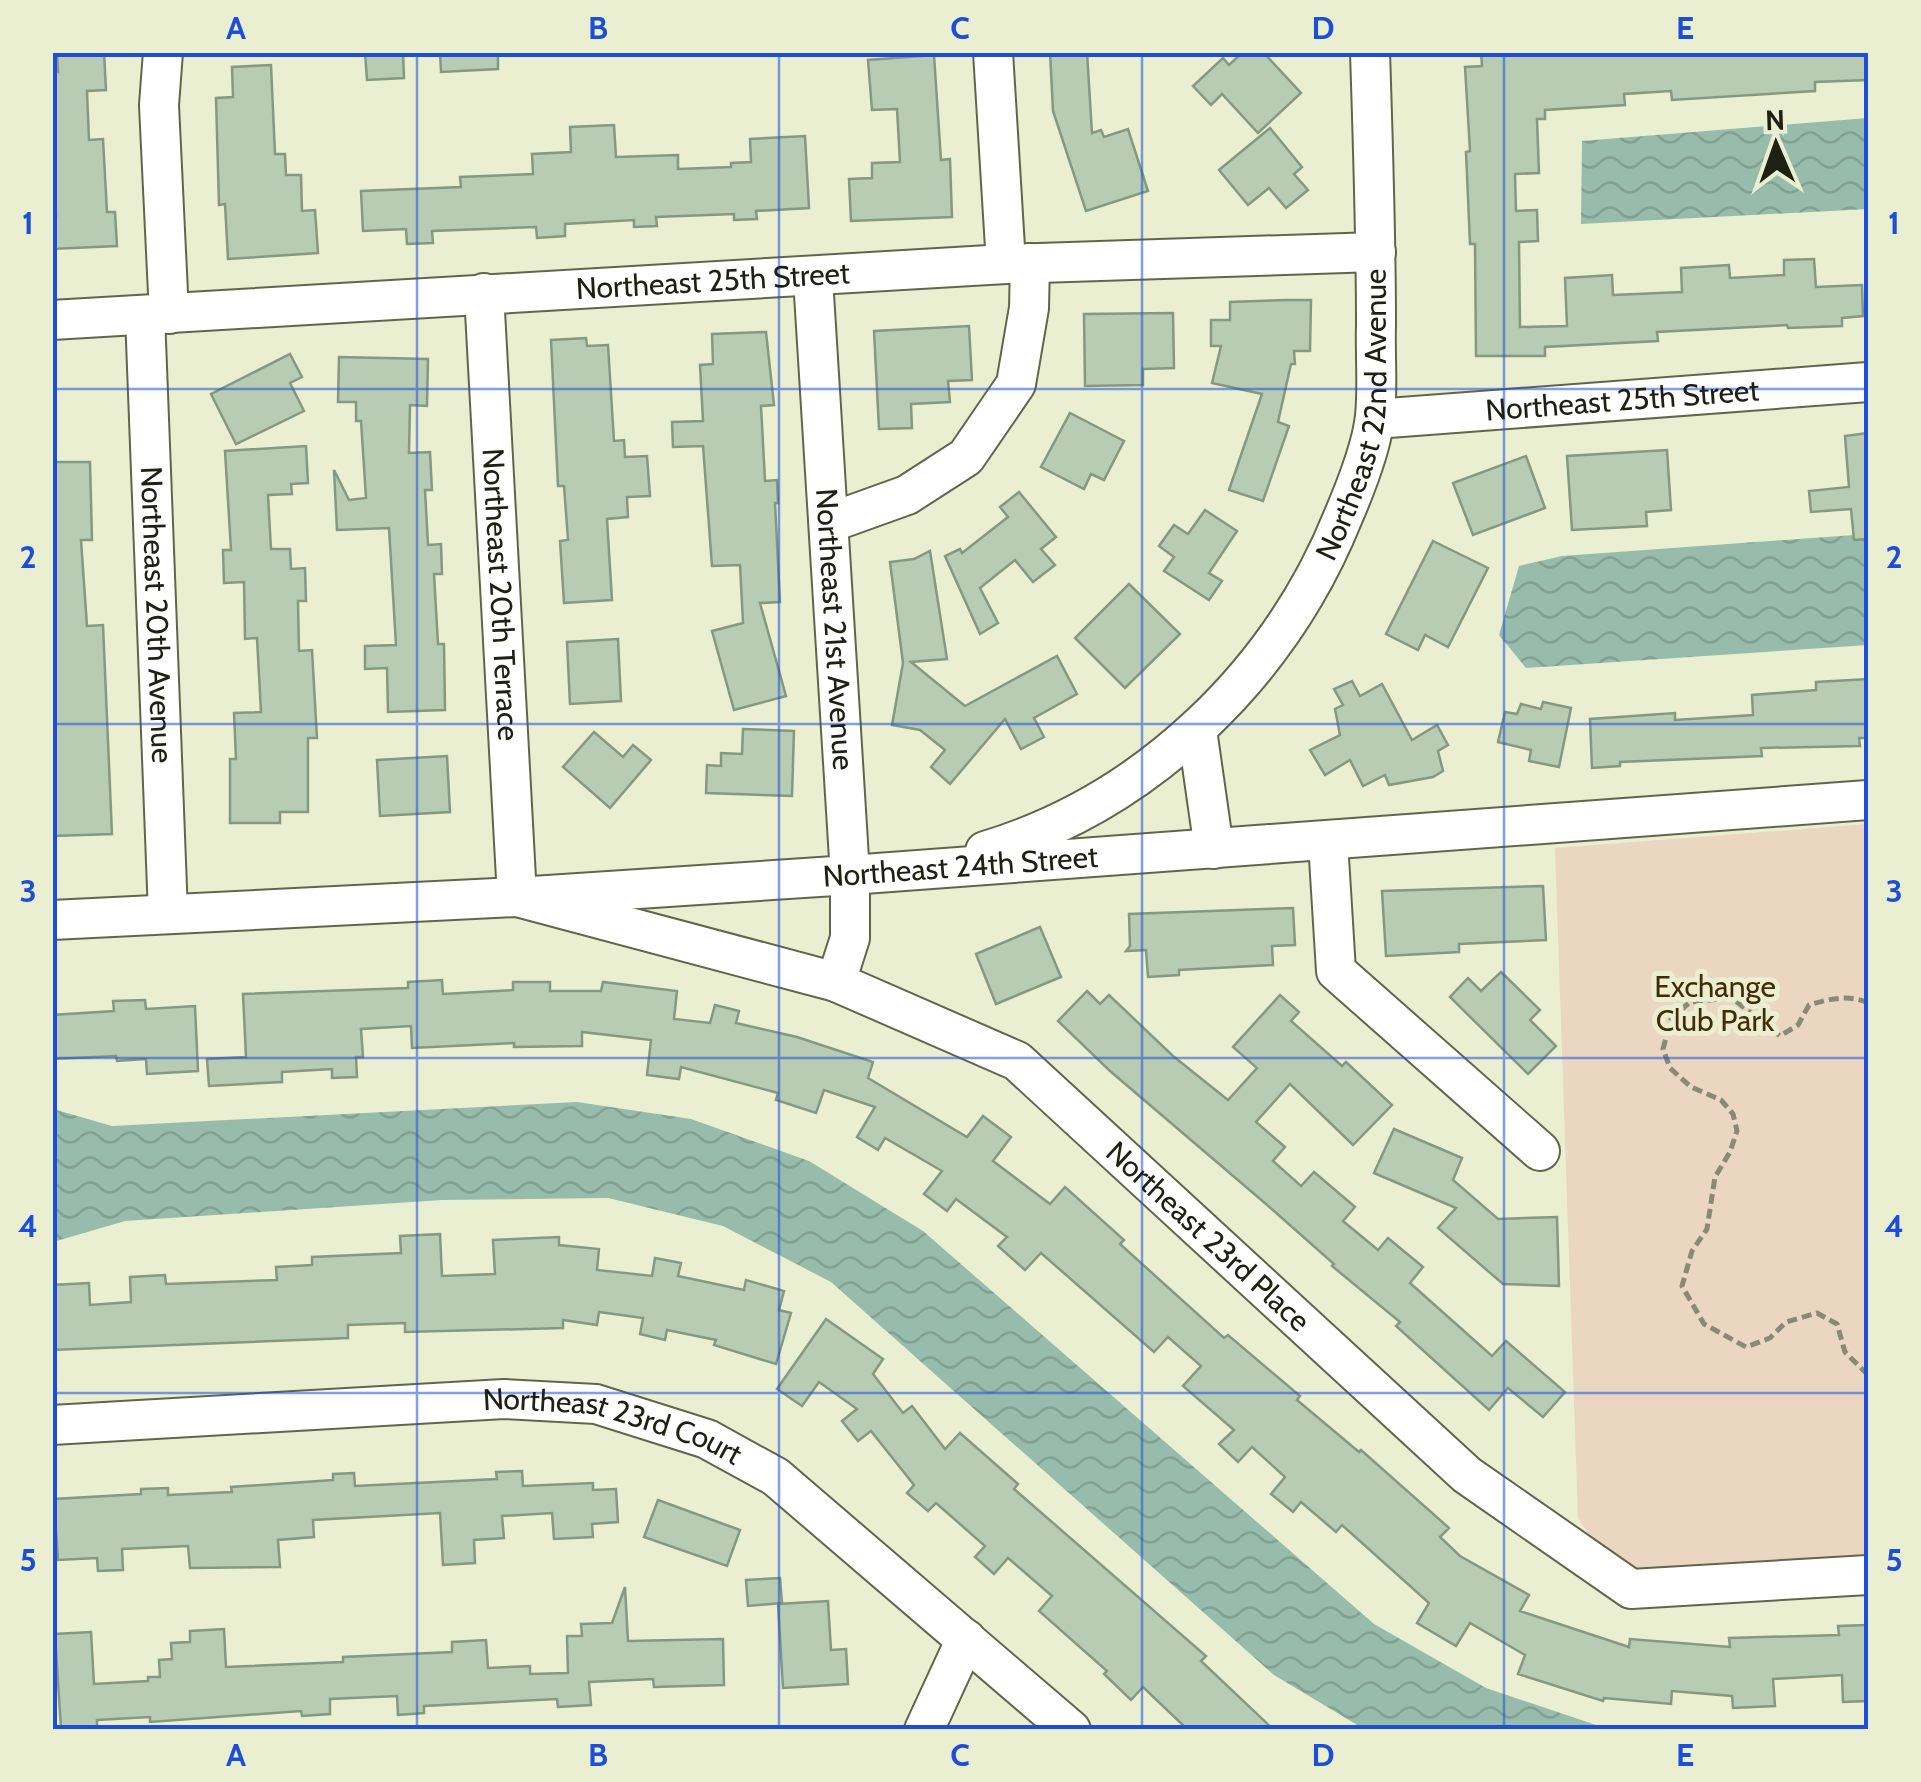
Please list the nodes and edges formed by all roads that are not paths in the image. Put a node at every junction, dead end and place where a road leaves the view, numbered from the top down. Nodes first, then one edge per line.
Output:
1 (164, 52) edge
2 (993, 52) edge
3 (1370, 52) edge
4 (1376, 252) junction
5 (1018, 264) junction
6 (814, 278) junction
7 (484, 293) junction
8 (157, 315) junction
9 (52, 320) edge
10 (1868, 382) edge
11 (1375, 419) junction
12 (830, 523) junction
13 (1197, 730) junction
14 (1868, 800) edge
15 (1328, 842) junction
16 (1214, 849) junction
17 (910, 870) junction
18 (850, 875) junction
19 (517, 897) junction
20 (168, 914) junction
21 (52, 920) edge
22 (836, 982) junction
23 (1540, 1150) dead end
24 (52, 1425) edge
25 (1868, 1575) edge
26 (966, 1640) junction
27 (924, 1730) edge
28 (1070, 1730) edge

1 - 8 street, Northeast 20th Avenue
2 - 5 street
3 - 4 street, Northeast 22nd Avenue
4 - 5 street, Northeast 25th Street
4 - 11 street, Northeast 22nd Avenue
5 - 6 street, Northeast 25th Street
5 - 12 street
6 - 7 street, Northeast 25th Street
6 - 12 street, Northeast 21st Avenue
7 - 8 street, Northeast 25th Street
7 - 19 street, Northeast 20th Terrace
8 - 9 street, Northeast 25th Street
8 - 20 street, Northeast 20th Avenue
10 - 11 street, Northeast 25th Street
11 - 13 street, Northeast 22nd Avenue
12 - 18 street, Northeast 21st Avenue
13 - 16 street
13 - 17 street, Northeast 22nd Avenue
14 - 15 street, Northeast 24th Street
15 - 16 street, Northeast 24th Street
15 - 23 street
16 - 17 street, Northeast 24th Street
17 - 18 street, Northeast 24th Street
18 - 19 street, Northeast 24th Street
18 - 22 street, Northeast 21st Avenue
19 - 20 street, Northeast 24th Street
19 - 22 street, Northeast 23rd Place
20 - 21 street, Northeast 24th Street
22 - 25 street, Northeast 23rd Place
24 - 26 street, Northeast 23rd Court
26 - 27 street
26 - 28 street, Northeast 23rd Court

